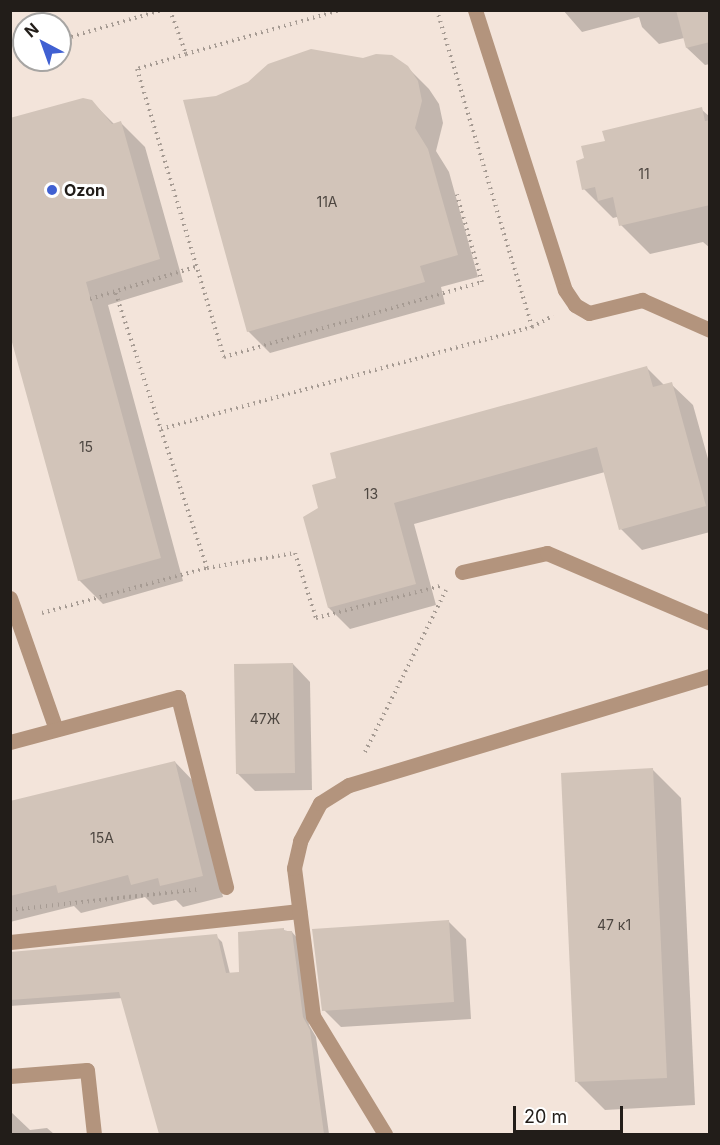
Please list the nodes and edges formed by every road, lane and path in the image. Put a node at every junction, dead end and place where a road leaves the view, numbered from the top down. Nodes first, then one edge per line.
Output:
1 (162, 10) edge
2 (170, 10) edge
3 (340, 10) edge
4 (437, 10) edge
5 (475, 10) edge
6 (72, 36) edge
7 (186, 54) junction
8 (457, 195) dead end
9 (195, 267) junction
10 (115, 291) junction
11 (90, 299) dead end
12 (710, 330) edge
13 (161, 429) junction
14 (207, 568) junction
15 (462, 572) dead end
16 (10, 598) edge
17 (18, 619) junction
18 (710, 623) edge
19 (710, 676) edge
20 (56, 729) junction
21 (10, 742) edge
22 (349, 785) junction
23 (226, 887) joint
24 (10, 910) edge
25 (299, 911) junction
26 (10, 942) edge
27 (10, 1076) edge
28 (94, 1134) edge
29 (385, 1134) edge

1 - 6 path
2 - 7 path
3 - 7 path
4 - 13 path
5 - 12 lane
7 - 9 path
8 - 9 path
9 - 10 path
10 - 11 path
10 - 13 path
13 - 14 path
14 - 17 path
14 - 22 path
15 - 18 lane
16 - 17 lane
17 - 20 lane
19 - 22 lane
20 - 21 lane
20 - 23 lane
22 - 25 lane
23 - 24 path
25 - 26 lane
25 - 29 lane
27 - 28 lane

